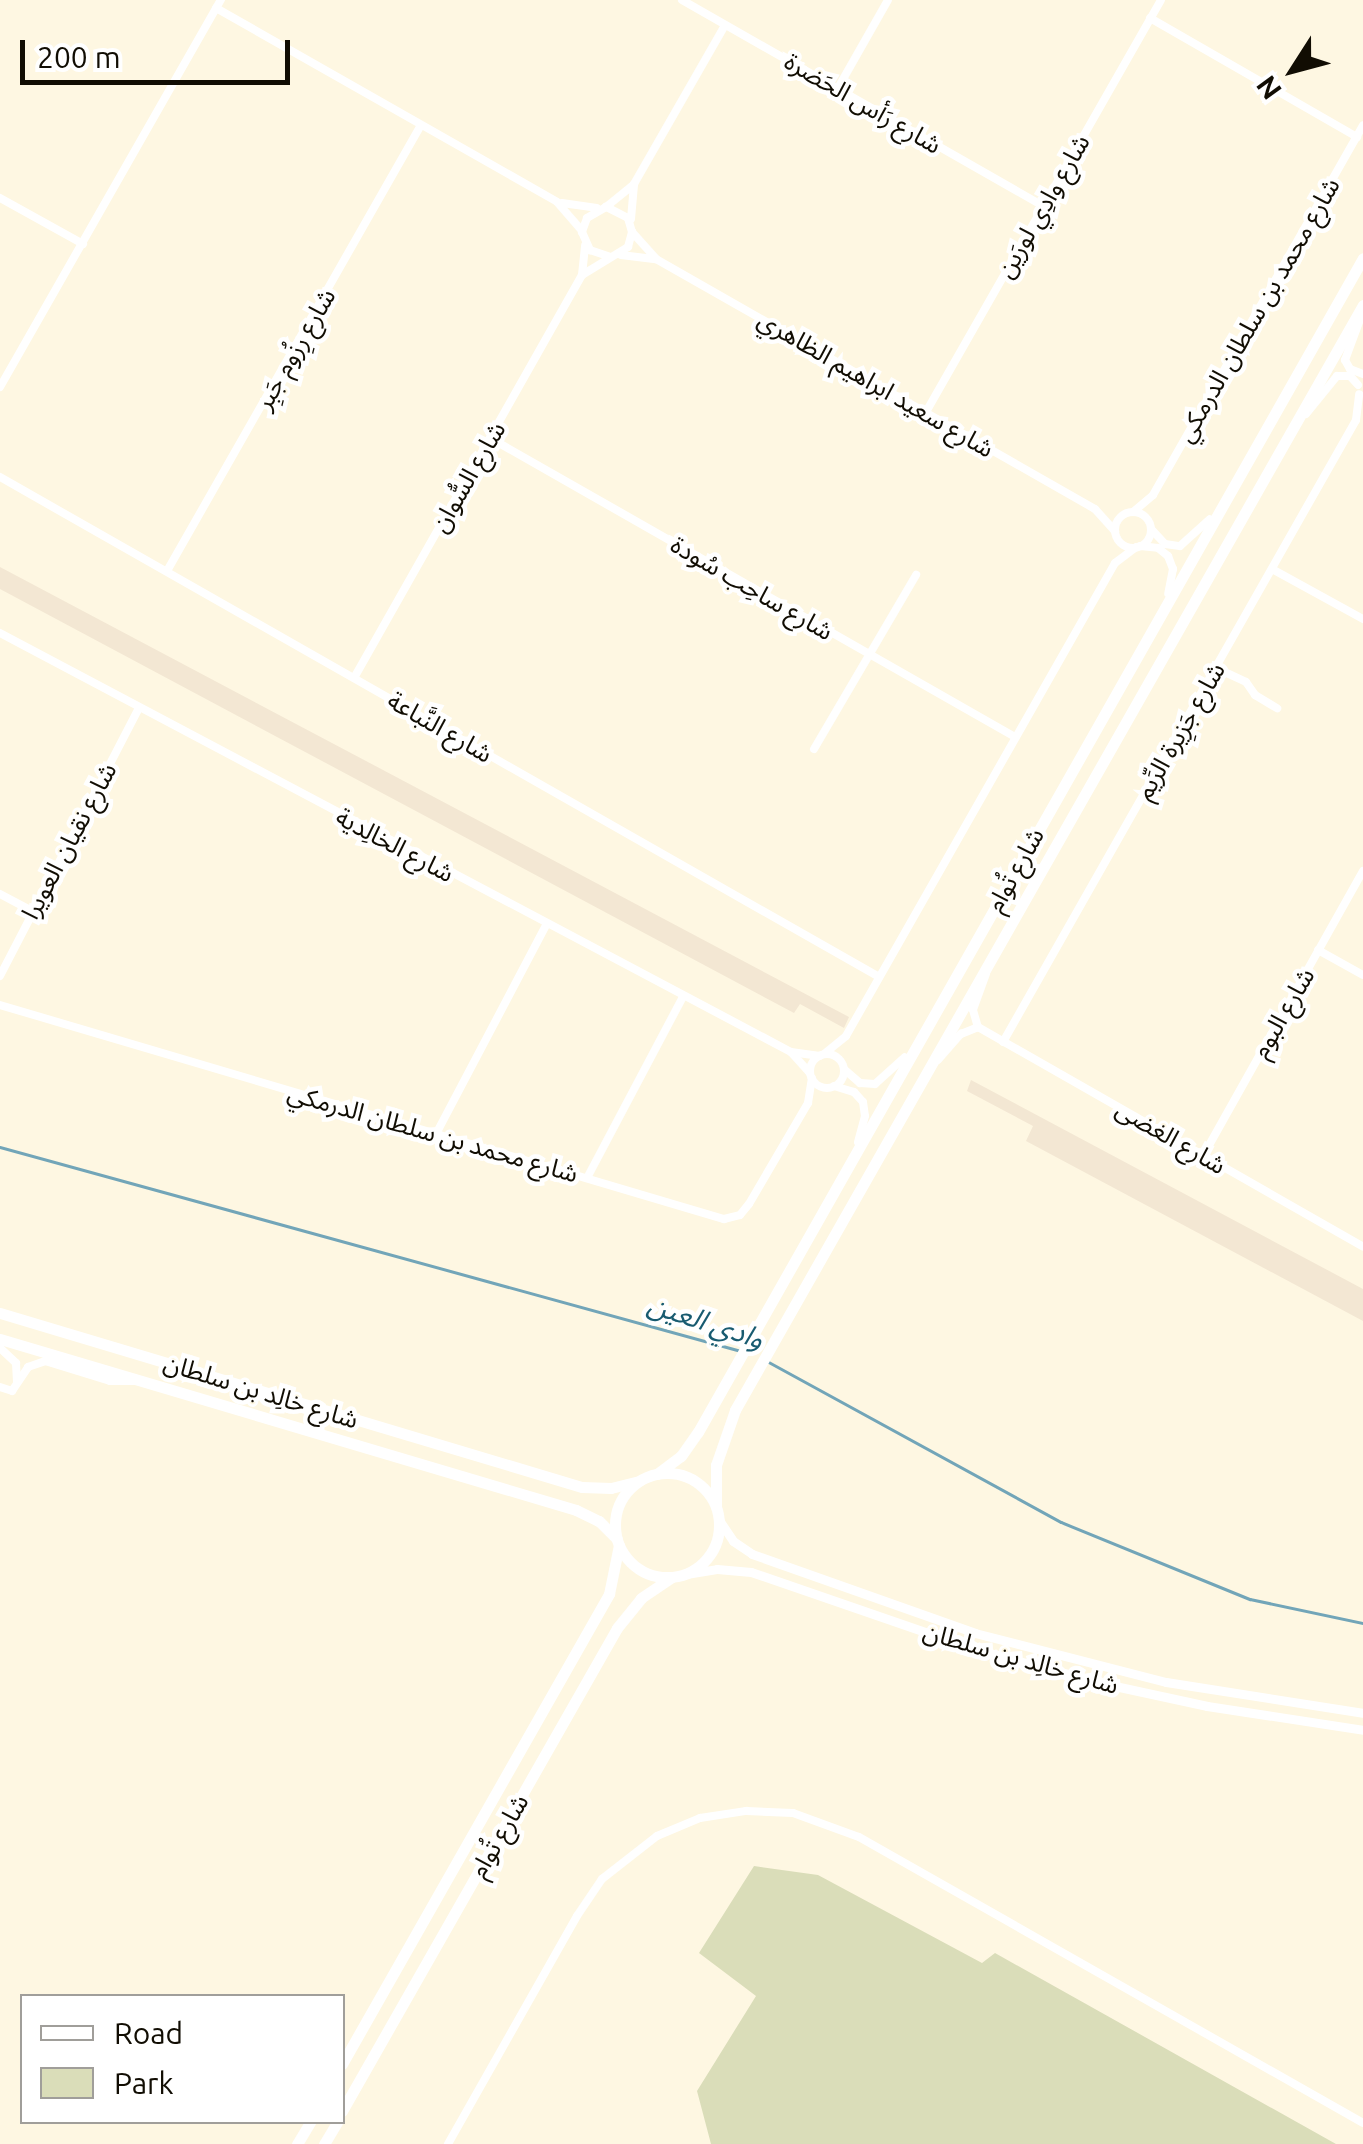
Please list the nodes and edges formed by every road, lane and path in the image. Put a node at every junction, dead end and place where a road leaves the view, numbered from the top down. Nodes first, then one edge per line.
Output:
1 (682, 0) edge
2 (888, 0) edge
3 (1161, 0) edge
4 (218, 4) edge
5 (1150, 18) junction
6 (725, 24) junction
7 (838, 88) junction
8 (421, 125) junction
9 (1363, 126) edge
10 (1357, 137) junction
11 (634, 184) junction
12 (0, 198) edge
13 (557, 202) junction
14 (1043, 206) junction
15 (602, 208) junction
16 (632, 228) junction
17 (582, 232) junction
18 (83, 244) junction
19 (585, 244) junction
20 (613, 256) junction
21 (1363, 258) edge
22 (656, 259) junction
23 (582, 275) junction
24 (1363, 307) edge
25 (1363, 374) edge
26 (0, 387) edge
27 (1360, 393) edge
28 (926, 412) junction
29 (1360, 417) edge
30 (1296, 424) junction
31 (490, 438) junction
32 (0, 477) edge
33 (1153, 495) junction
34 (1226, 501) junction
35 (1095, 509) junction
36 (1129, 513) junction
37 (1150, 526) junction
38 (1116, 533) junction
39 (1138, 546) junction
40 (1115, 563) junction
41 (1272, 569) junction
42 (167, 572) junction
43 (916, 574) dead end
44 (1164, 609) junction
45 (1363, 620) edge
46 (0, 634) edge
47 (869, 654) junction
48 (1216, 668) junction
49 (354, 678) junction
50 (139, 708) junction
51 (1277, 708) dead end
52 (1015, 737) junction
53 (814, 750) dead end
54 (1363, 871) edge
55 (0, 894) edge
56 (32, 911) junction
57 (546, 926) junction
58 (1318, 950) junction
59 (986, 970) junction
60 (1363, 975) edge
61 (0, 976) edge
62 (879, 977) junction
63 (683, 997) junction
64 (0, 1004) edge
65 (978, 1028) junction
66 (846, 1036) junction
67 (918, 1042) junction
68 (1004, 1042) junction
69 (791, 1052) junction
70 (822, 1055) junction
71 (931, 1066) junction
72 (843, 1067) junction
73 (811, 1075) junction
74 (831, 1087) junction
75 (808, 1102) junction
76 (436, 1134) junction
77 (854, 1155) junction
78 (1202, 1156) junction
79 (587, 1178) junction
80 (1363, 1246) edge
81 (0, 1313) edge
82 (0, 1339) edge
83 (0, 1348) edge
84 (17, 1380) junction
85 (140, 1380) junction
86 (0, 1387) edge
87 (657, 1474) junction
88 (640, 1480) junction
89 (716, 1506) junction
90 (720, 1520) junction
91 (618, 1542) junction
92 (686, 1574) junction
93 (672, 1577) junction
94 (1363, 1713) edge
95 (1363, 1730) edge
96 (345, 2059) edge
97 (345, 2106) edge
98 (1363, 2123) edge
99 (448, 2144) edge

1 - 6 street, شارع رَأس الحَضرة
2 - 7 street
3 - 5 street, شارع وادِي لورَين
4 - 8 street
4 - 18 street
5 - 10 street
5 - 14 street, شارع وادِي لورَين
6 - 7 street, شارع رَأس الحَضرة
6 - 11 street
7 - 14 street, شارع رَأس الحَضرة
8 - 13 street
8 - 42 street, شارع رِزُوم جَبِر
9 - 10 street, شارع محمد بن سلطان الدرمكي
10 - 33 street, شارع محمد بن سلطان الدرمكي
11 - 15 street
11 - 16 street
12 - 18 street
13 - 15 street
13 - 17 street
14 - 28 street, شارع وادِي لورَين
15 - 16 street
15 - 17 street
16 - 20 street
16 - 22 street, شارع سعيد ابراهيم الظاهري
17 - 19 street
18 - 26 street
19 - 20 street
19 - 23 street, شارع السُّوان
20 - 22 street, شارع سعيد ابراهيم الظاهري
20 - 23 street, شارع السُّوان
21 - 34 main road, شارع تُوام
22 - 28 street, شارع سعيد ابراهيم الظاهري
23 - 31 street, شارع السُّوان
24 - 25 street
24 - 30 main road, شارع تُوام
25 - 27 street
27 - 29 street, شارع جَزِيرة الرِّيم
27 - 30 street
28 - 35 street, شارع سعيد ابراهيم الظاهري
29 - 41 street, شارع جَزِيرة الرِّيم
30 - 59 main road, شارع تُوام
31 - 47 street, شارع ساحِب سُودة
31 - 49 street, شارع السُّوان
32 - 42 street, شارع النَّباعة
33 - 36 street, شارع محمد بن سلطان الدرمكي
33 - 37 street, شارع محمد بن سلطان الدرمكي
34 - 37 street
34 - 44 main road, شارع تُوام
35 - 36 street, شارع سعيد ابراهيم الظاهري
35 - 38 street, شارع سعيد ابراهيم الظاهري
36 - 37 street
36 - 38 street, شارع محمد بن سلطان الدرمكي
37 - 39 street
38 - 39 street, شارع سعيد ابراهيم الظاهري
38 - 40 street
39 - 40 street
39 - 44 street
40 - 52 street
41 - 45 street
41 - 48 street, شارع جَزِيرة الرِّيم
42 - 49 street, شارع النَّباعة
43 - 47 street
44 - 67 main road, شارع تُوام
46 - 50 street, شارع الخالِدية
47 - 52 street, شارع ساحِب سُودة
47 - 53 street
48 - 51 street
48 - 68 street, شارع جَزِيرة الرِّيم
49 - 62 street, شارع النَّباعة
50 - 56 street, شارع نقيان العويرا
50 - 57 street, شارع الخالِدية
52 - 62 street
54 - 58 street, شارع البوم
55 - 56 street
56 - 61 street, شارع نقيان العويرا
57 - 63 street, شارع الخالِدية
57 - 76 street
58 - 60 street
58 - 78 street, شارع البوم
59 - 65 street
59 - 71 main road, شارع تُوام
62 - 66 street
63 - 69 street, شارع الخالِدية
63 - 79 street
64 - 76 street, شارع محمد بن سلطان الدرمكي
65 - 68 street, شارع الغضى
65 - 71 street
66 - 70 street
66 - 72 street
67 - 72 street
67 - 77 main road, شارع تُوام
68 - 78 street, شارع الغضى
69 - 70 street, شارع الخالِدية
69 - 73 street, شارع الخالِدية
70 - 72 street
70 - 73 street
71 - 89 main road, شارع تُوام
72 - 74 street
73 - 74 street, شارع الخالِدية
73 - 75 street, شارع محمد بن سلطان الدرمكي
74 - 75 street, شارع محمد بن سلطان الدرمكي
74 - 77 street
75 - 79 street, شارع محمد بن سلطان الدرمكي
76 - 79 street, شارع محمد بن سلطان الدرمكي
77 - 87 main road, شارع تُوام
78 - 80 street, شارع الغضى
81 - 88 main road, شارع خالِد بن سلطان
82 - 85 main road, شارع خالِد بن سلطان
83 - 84 street
84 - 85 street
84 - 86 street
85 - 91 main road, شارع خالِد بن سلطان
87 - 88 main road
87 - 89 main road
88 - 91 main road
89 - 90 main road
90 - 92 main road
90 - 94 street, شارع خالِد بن سلطان
91 - 93 main road
91 - 96 main road, شارع تُوام
92 - 93 main road
92 - 95 street, شارع خالِد بن سلطان
93 - 97 main road, شارع تُوام
98 - 99 street

